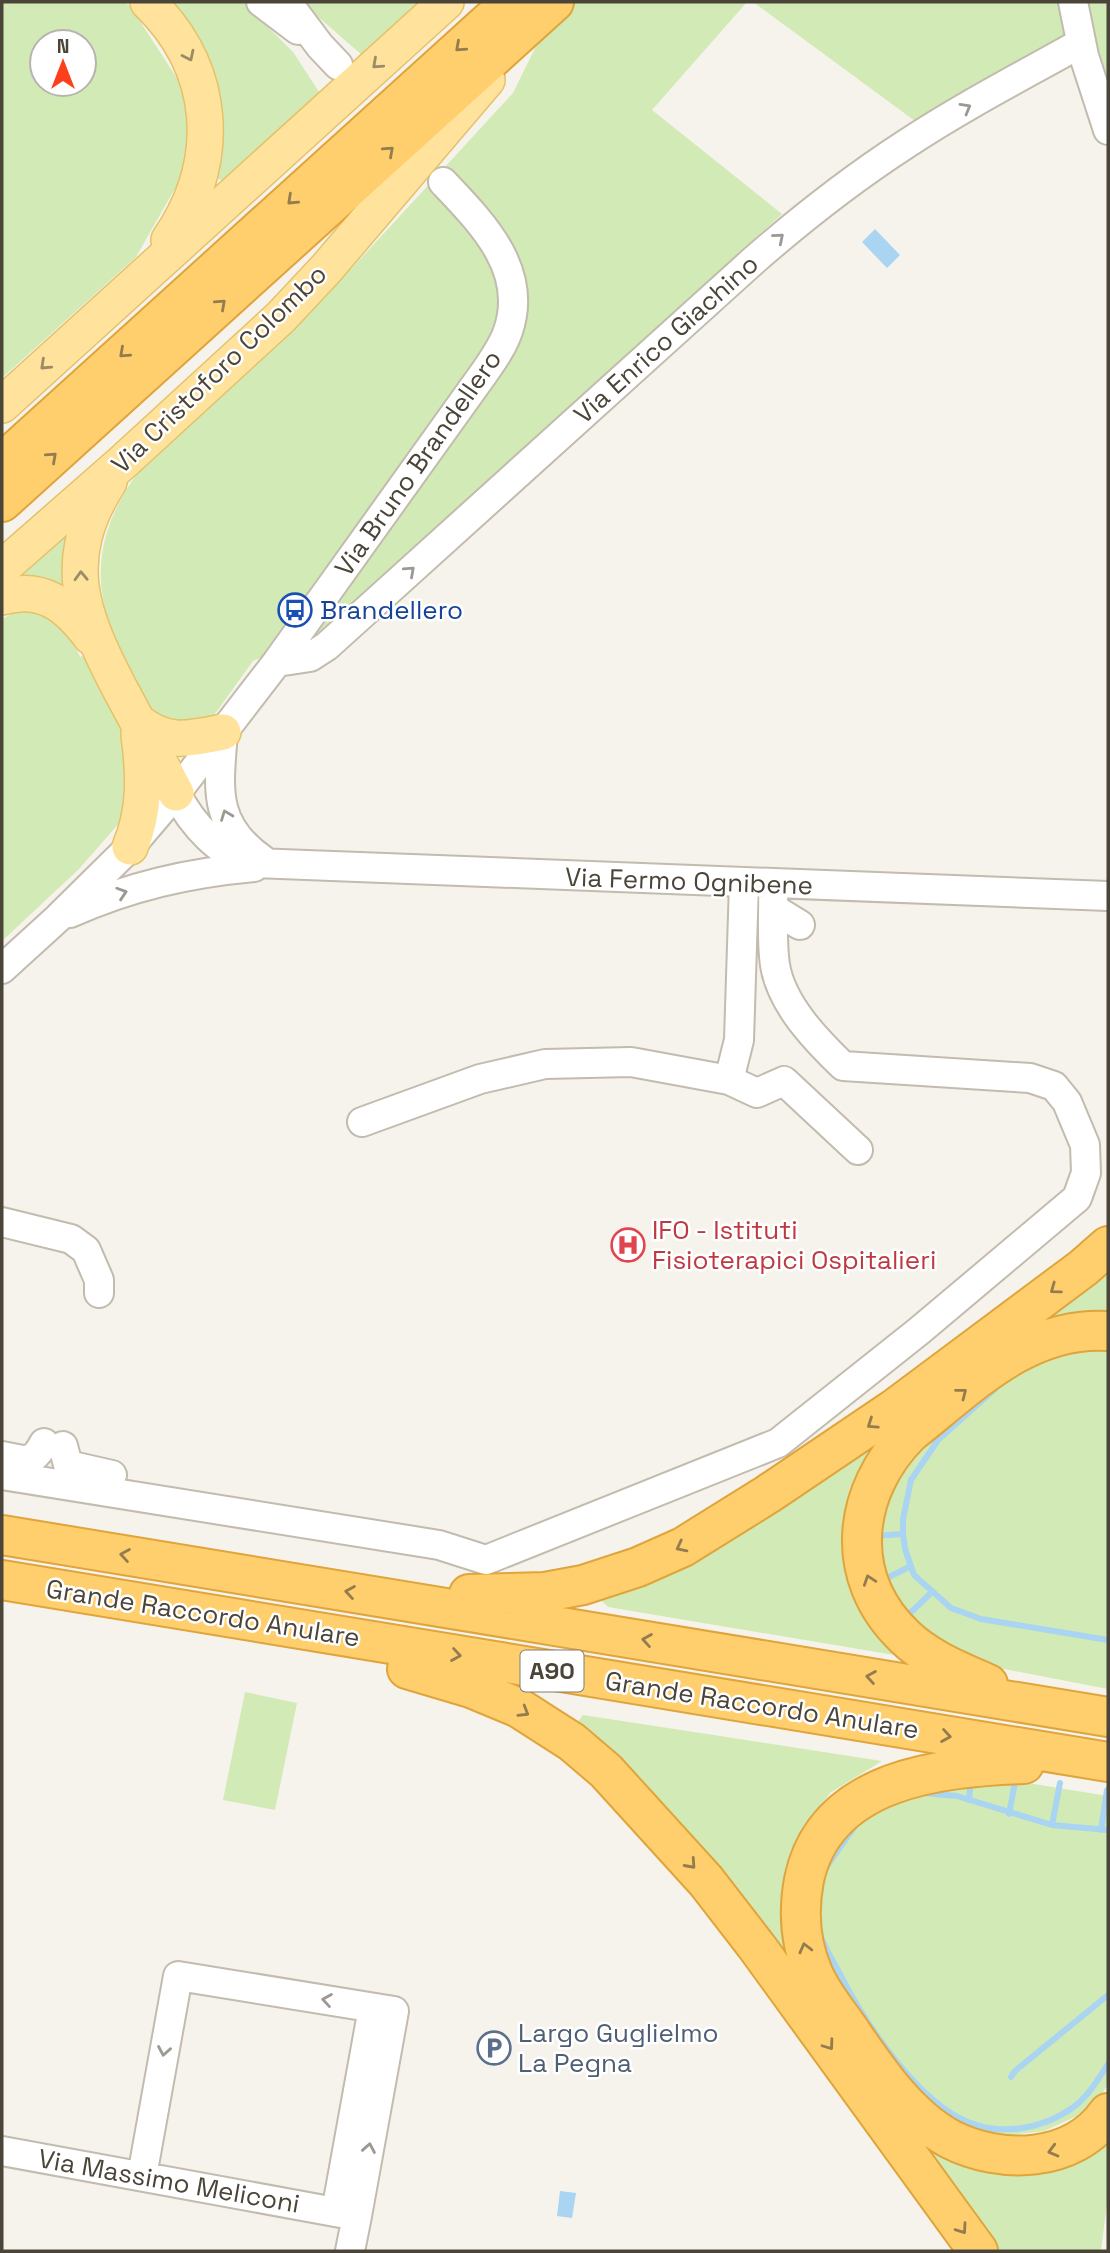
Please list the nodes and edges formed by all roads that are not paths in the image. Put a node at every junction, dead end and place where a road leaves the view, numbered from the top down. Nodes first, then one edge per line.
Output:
1 (148, 2) edge
2 (261, 2) edge
3 (287, 2) edge
4 (446, 2) edge
5 (1073, 2) edge
6 (531, 10) edge
7 (1081, 43) junction
8 (1108, 130) edge
9 (443, 182) dead end
10 (150, 268) junction
11 (2, 405) edge
12 (123, 462) junction
13 (2, 463) edge
14 (2, 502) edge
15 (2, 568) edge
16 (2, 597) edge
17 (96, 642) junction
18 (277, 662) junction
19 (137, 721) junction
20 (223, 732) junction
21 (176, 793) junction
22 (130, 847) junction
23 (270, 865) junction
24 (744, 883) junction
25 (774, 896) junction
26 (1108, 896) edge
27 (58, 918) junction
28 (800, 925) dead end
29 (2, 969) edge
30 (729, 1080) junction
31 (362, 1122) dead end
32 (858, 1150) dead end
33 (2, 1222) edge
34 (1108, 1246) edge
35 (99, 1293) dead end
36 (1108, 1331) edge
37 (2, 1456) edge
38 (2, 1475) edge
39 (2, 1535) edge
40 (439, 1545) junction
41 (2, 1580) edge
42 (388, 1599) junction
43 (226, 1617) junction
44 (1096, 1715) edge
45 (1106, 1762) edge
46 (1108, 2113) edge
47 (2, 2151) edge
48 (142, 2176) junction
49 (346, 2214) junction
50 (350, 2251) edge
51 (978, 2251) edge

1 -> 10 main road
2 - 3 street
4 -> 10 main road
5 - 7 street
6 - 12 main road, Via Cristoforo Colombo
6 -> 13 highway
14 -> 6 highway, Via Cristoforo Colombo
7 - 8 street
18 -> 7 street, Via Enrico Giachino
9 - 18 street, Via Bruno Brandellero
10 -> 11 main road
12 - 15 main road, Via Cristoforo Colombo
17 -> 12 main road
16 - 17 main road
17 - 19 main road
18 - 20 street, Via Bruno Brandellero
19 - 20 main road
19 - 21 main road
19 - 22 main road
20 - 21 street, Via Bruno Brandellero
23 -> 20 street
21 - 22 street, Via Bruno Brandellero
21 - 23 street
22 - 27 street, Via Bruno Brandellero
23 - 24 street, Via Fermo Ognibene
27 -> 23 street
24 - 25 street, Via Fermo Ognibene
24 - 30 street
25 - 26 street, Via Fermo Ognibene
25 - 28 street
25 - 40 street
27 - 29 street, Via Bruno Brandellero
30 - 31 street
30 - 32 street
33 - 35 street
34 -> 42 highway
44 -> 36 highway
37 - 40 street
38 - 40 street
42 -> 39 highway, Grande Raccordo Anulare / A90
41 - 43 highway, Grande Raccordo Anulare / A90
44 -> 42 highway, Grande Raccordo Anulare / A90
43 -> 45 highway, Grande Raccordo Anulare / A90
43 -> 51 highway
46 -> 45 highway
47 - 48 street, Via Massimo Meliconi
48 - 49 street, Via Massimo Meliconi
49 -> 48 street
49 - 50 street

